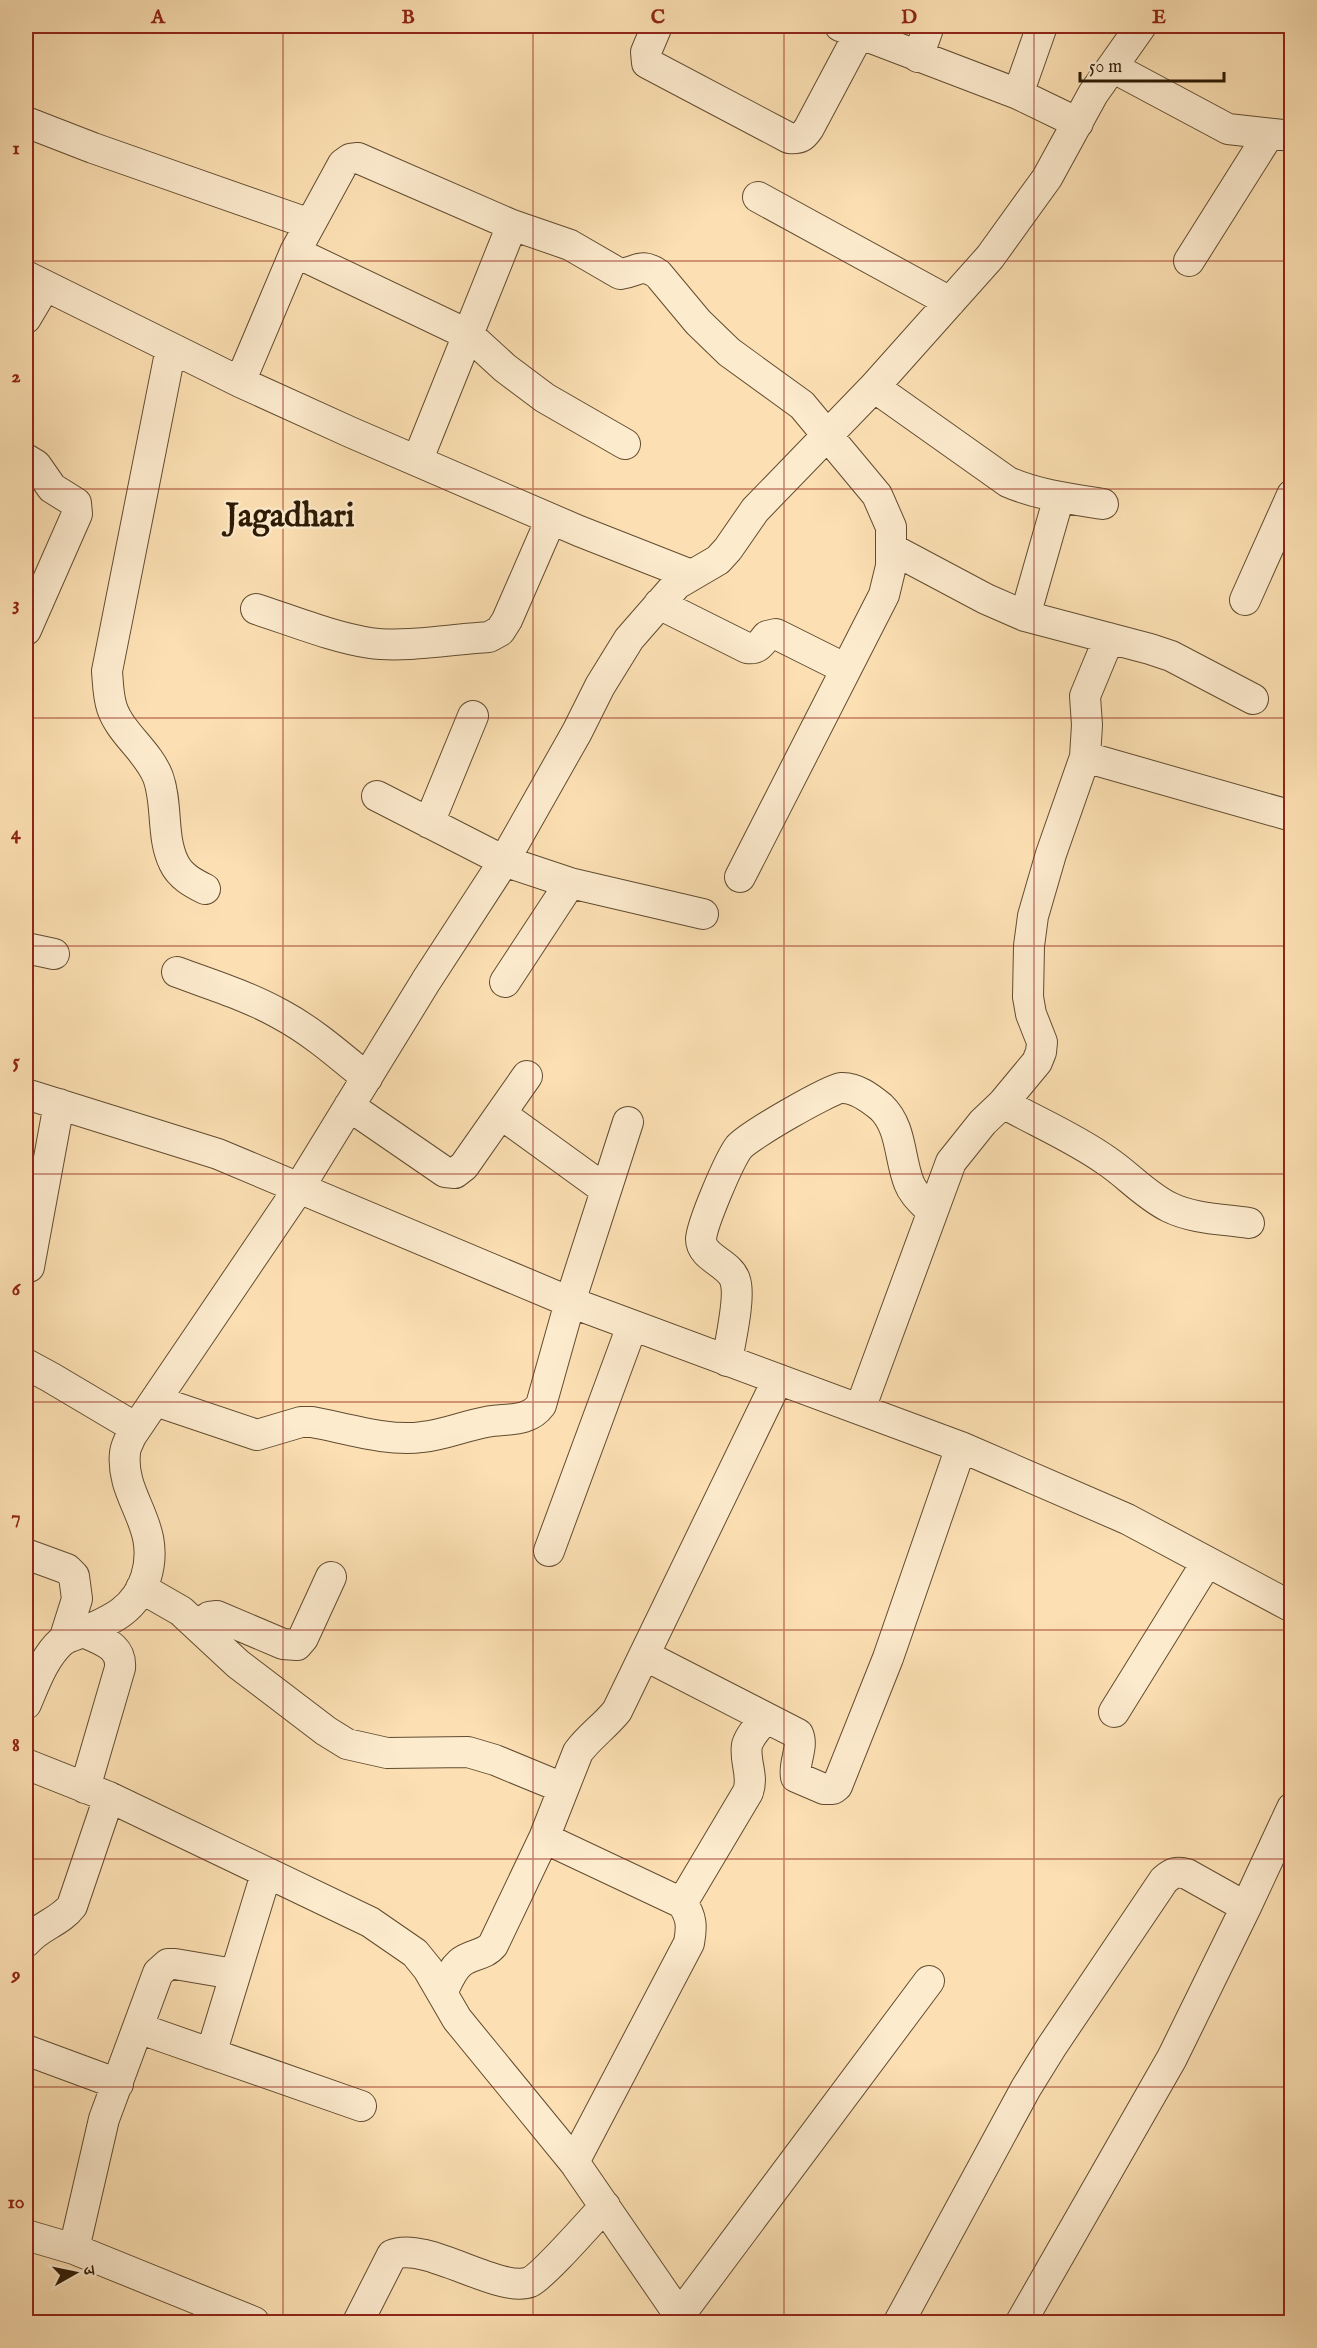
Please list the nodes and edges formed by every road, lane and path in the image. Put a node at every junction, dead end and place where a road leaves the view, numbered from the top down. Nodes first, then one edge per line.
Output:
1 (657, 26) edge
2 (929, 26) edge
3 (1042, 26) edge
4 (1141, 26) edge
5 (849, 30) edge
6 (918, 57) junction
7 (1112, 67) junction
8 (1018, 94) junction
9 (26, 122) edge
10 (1078, 123) junction
11 (1280, 135) edge
12 (758, 197) dead end
13 (310, 224) junction
14 (513, 225) junction
15 (295, 252) junction
16 (1189, 261) dead end
17 (35, 280) edge
18 (950, 302) junction
19 (26, 318) edge
20 (469, 335) junction
21 (171, 348) junction
22 (240, 382) junction
23 (874, 387) junction
24 (828, 435) junction
25 (625, 444) dead end
26 (26, 459) edge
27 (418, 459) junction
28 (1292, 495) edge
29 (1059, 497) junction
30 (1103, 504) dead end
31 (551, 519) junction
32 (892, 549) junction
33 (691, 574) junction
34 (1245, 600) dead end
35 (659, 604) junction
36 (256, 609) dead end
37 (1025, 616) junction
38 (26, 630) edge
39 (1109, 638) junction
40 (846, 669) junction
41 (1253, 699) dead end
42 (473, 716) dead end
43 (1085, 757) junction
44 (376, 796) dead end
45 (1292, 816) edge
46 (429, 823) junction
47 (504, 861) junction
48 (740, 877) dead end
49 (570, 883) junction
50 (205, 889) dead end
51 (703, 914) dead end
52 (177, 972) dead end
53 (505, 982) dead end
54 (527, 1076) dead end
55 (367, 1078) junction
56 (26, 1094) edge
57 (1003, 1103) junction
58 (59, 1104) junction
59 (349, 1106) junction
60 (501, 1114) junction
61 (628, 1122) dead end
62 (299, 1188) junction
63 (606, 1190) junction
64 (931, 1211) junction
65 (1250, 1223) dead end
66 (29, 1267) dead end
67 (570, 1302) junction
68 (632, 1326) junction
69 (727, 1361) junction
70 (26, 1364) edge
71 (778, 1379) junction
72 (156, 1401) junction
73 (860, 1409) junction
74 (136, 1428) junction
75 (961, 1447) junction
76 (549, 1551) dead end
77 (26, 1554) edge
78 (1207, 1562) junction
79 (332, 1577) dead end
80 (141, 1588) junction
81 (1292, 1607) edge
82 (198, 1626) junction
83 (74, 1636) junction
84 (644, 1656) junction
85 (26, 1704) edge
86 (1114, 1712) dead end
87 (766, 1718) junction
88 (26, 1764) edge
89 (563, 1788) junction
90 (97, 1792) junction
91 (1292, 1808) edge
92 (544, 1838) junction
93 (266, 1874) junction
94 (682, 1903) junction
95 (1246, 1906) junction
96 (26, 1942) edge
97 (234, 1974) junction
98 (929, 1981) dead end
99 (442, 1993) junction
100 (138, 2028) junction
101 (26, 2050) edge
102 (211, 2054) junction
103 (118, 2084) junction
104 (361, 2106) dead end
105 (574, 2162) junction
106 (604, 2206) junction
107 (26, 2235) edge
108 (74, 2248) junction
109 (682, 2319) edge
110 (254, 2322) edge
111 (358, 2322) edge
112 (899, 2322) edge
113 (1022, 2322) edge

1 - 5 street
2 - 6 street
3 - 8 street
4 - 7 street
5 - 6 street
6 - 8 street
7 - 10 street
7 - 11 street
8 - 10 street
9 - 13 street
10 - 18 street
11 - 16 street
12 - 18 street
13 - 14 street
13 - 15 street
14 - 20 street
14 - 24 street
15 - 20 street
15 - 22 street
17 - 19 street
17 - 21 street
18 - 23 street
20 - 25 street
20 - 27 street
21 - 22 street
21 - 50 street
22 - 27 street
23 - 24 street
23 - 29 street
24 - 32 street
24 - 33 street
26 - 38 street
27 - 31 street
28 - 34 street
29 - 30 street
29 - 37 street
31 - 33 street
31 - 36 street
32 - 37 street
32 - 40 street
33 - 35 street
35 - 40 street
35 - 47 street
37 - 39 street
39 - 41 street
39 - 43 street
40 - 48 street
42 - 46 street
43 - 45 street
43 - 57 street
44 - 46 street
46 - 47 street
47 - 49 street
47 - 55 street
49 - 51 street
49 - 53 street
52 - 55 street
54 - 60 street
55 - 59 street
56 - 58 street
57 - 64 street
57 - 65 street
58 - 62 street
58 - 66 street
59 - 60 street
59 - 62 street
60 - 63 street
61 - 63 street
62 - 67 street
62 - 72 street
63 - 67 street
64 - 69 street
64 - 73 street
67 - 68 street
67 - 72 street
68 - 69 street
68 - 76 street
69 - 71 street
70 - 74 street
71 - 73 street
71 - 84 street
72 - 74 street
73 - 75 street
74 - 80 street
75 - 78 street
75 - 87 street
77 - 83 street
78 - 81 street
78 - 86 street
79 - 82 street
80 - 82 street
80 - 83 street
82 - 89 street
83 - 85 street
83 - 90 street
84 - 87 street
84 - 89 street
87 - 94 street
88 - 90 street
89 - 92 street
90 - 93 street
90 - 96 street
91 - 95 street
92 - 94 street
92 - 99 street
93 - 97 street
93 - 99 street
94 - 105 street
95 - 112 street
95 - 113 street
97 - 100 street
97 - 102 street
98 - 109 street
99 - 105 street
100 - 102 street
100 - 103 street
101 - 103 street
102 - 104 street
103 - 108 street
105 - 106 street
106 - 109 street
106 - 111 street
107 - 108 street
108 - 110 street

